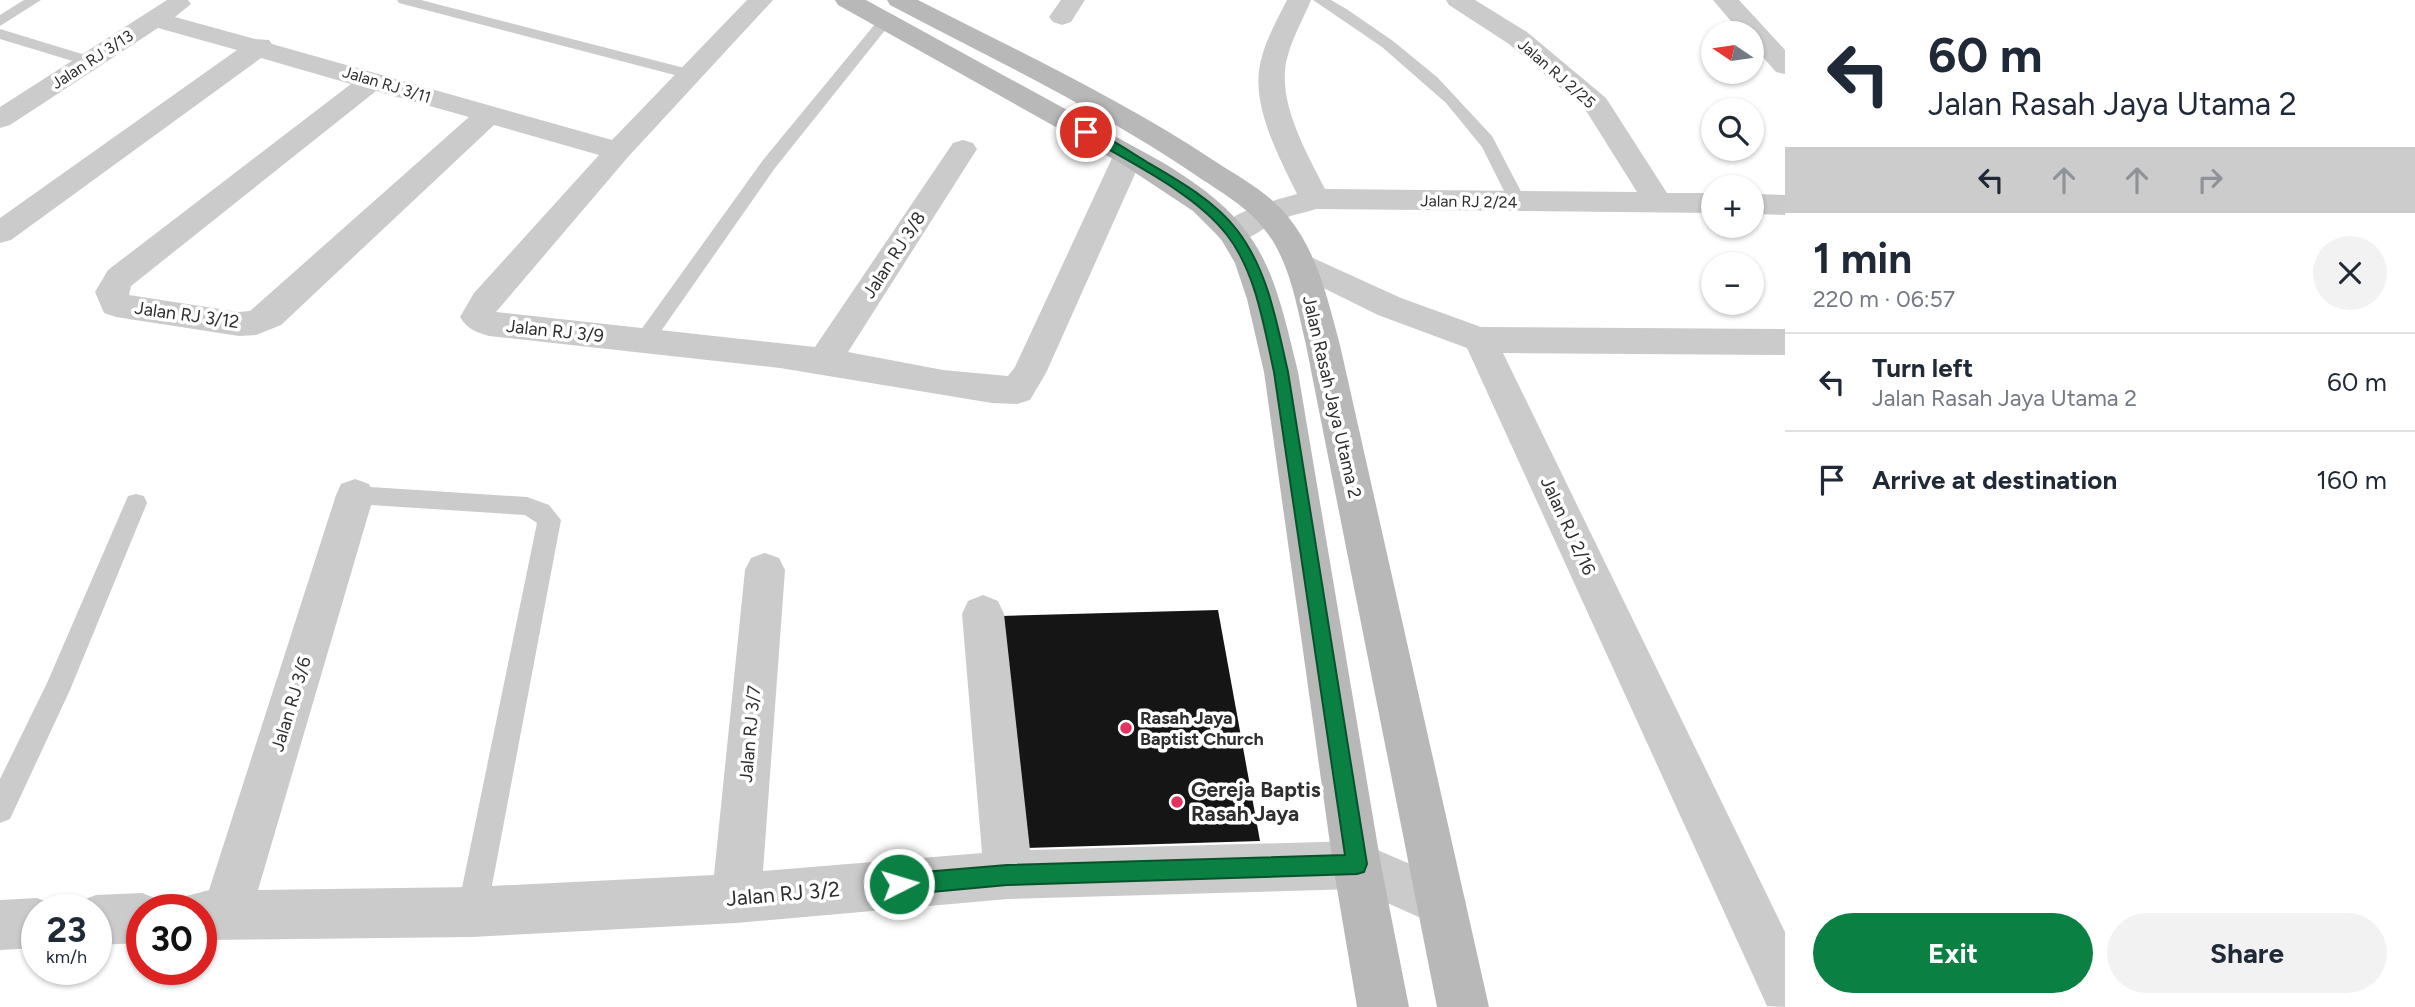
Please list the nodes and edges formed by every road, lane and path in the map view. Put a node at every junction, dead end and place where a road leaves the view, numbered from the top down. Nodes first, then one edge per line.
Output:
1 (34, 0) edge
2 (184, 0) edge
3 (404, 0) edge
4 (761, 0) edge
5 (846, 0) edge
6 (1299, 0) edge
7 (1320, 0) edge
8 (1458, 0) edge
9 (1724, 0) edge
10 (892, 10) edge
11 (155, 19) junction
12 (0, 21) edge
13 (0, 34) edge
14 (260, 46) junction
15 (89, 61) junction
16 (1785, 66) edge
17 (690, 74) junction
18 (373, 80) junction
19 (488, 115) junction
20 (0, 119) edge
21 (963, 149) dead end
22 (618, 151) junction
23 (1128, 156) junction
24 (1315, 199) junction
25 (1658, 202) junction
26 (1518, 203) junction
27 (1701, 203) edge
28 (1764, 204) edge
29 (1785, 205) edge
30 (1268, 213) junction
31 (0, 233) edge
32 (1232, 233) junction
33 (1302, 264) junction
34 (645, 339) junction
35 (1480, 340) junction
36 (1780, 349) edge
37 (824, 362) junction
38 (355, 495) joint
39 (136, 503) dead end
40 (765, 569) dead end
41 (983, 614) dead end
42 (0, 809) edge
43 (1357, 864) junction
44 (1007, 875) junction
45 (736, 898) junction
46 (1441, 902) junction
47 (217, 905) edge
48 (472, 912) junction
49 (217, 914) edge
50 (21, 924) edge
51 (0, 925) edge
52 (1785, 988) edge
53 (1383, 1007) edge
54 (1463, 1007) edge

1 - 12 lane
2 - 11 street, Jalan RJ 3/13
3 - 17 lane
4 - 17 street, Jalan RJ 3/9
5 - 10 street, Jalan Rasah Jaya Utama 2
6 - 24 street
7 - 26 lane
8 - 25 street, Jalan RJ 2/25
9 - 16 street
10 - 23 street, Jalan Rasah Jaya Utama 2
10 - 30 street, Jalan Rasah Jaya Utama 2
10 - 34 lane
11 - 14 street, Jalan RJ 3/11
11 - 15 street, Jalan RJ 3/13
13 - 15 lane
14 - 18 street, Jalan RJ 3/11
14 - 31 street
15 - 20 street, Jalan RJ 3/13
17 - 22 street, Jalan RJ 3/9
18 - 19 street, Jalan RJ 3/11
18 - 19 street, Jalan RJ 3/12
19 - 22 street, Jalan RJ 3/11
21 - 37 street, Jalan RJ 3/8
22 - 34 street, Jalan RJ 3/9
23 - 32 street, Jalan Rasah Jaya Utama 2
23 - 37 street, Jalan RJ 3/9
24 - 26 street, Jalan RJ 2/24
24 - 30 street, Jalan RJ 2/24
25 - 26 street, Jalan RJ 2/24
25 - 27 street, Jalan RJ 2/24
28 - 29 street
30 - 32 street, Jalan RJ 2/24
30 - 33 street, Jalan Rasah Jaya Utama 2
32 - 43 street, Jalan Rasah Jaya Utama 2
33 - 35 street
33 - 46 street, Jalan Rasah Jaya Utama 2
34 - 37 street, Jalan RJ 3/9
35 - 36 street
35 - 52 street, Jalan RJ 2/16
38 - 47 street, Jalan RJ 3/6
38 - 48 lane
39 - 42 lane
40 - 45 street, Jalan RJ 3/7
41 - 44 street
43 - 44 street, Jalan RJ 3/2
43 - 46 street, Jalan RJ 3/2
43 - 53 street, Jalan Rasah Jaya Utama 2
44 - 45 street, Jalan RJ 3/2
45 - 48 street, Jalan RJ 3/2
46 - 54 street, Jalan Rasah Jaya Utama 2
48 - 49 street, Jalan RJ 3/2
50 - 51 street

